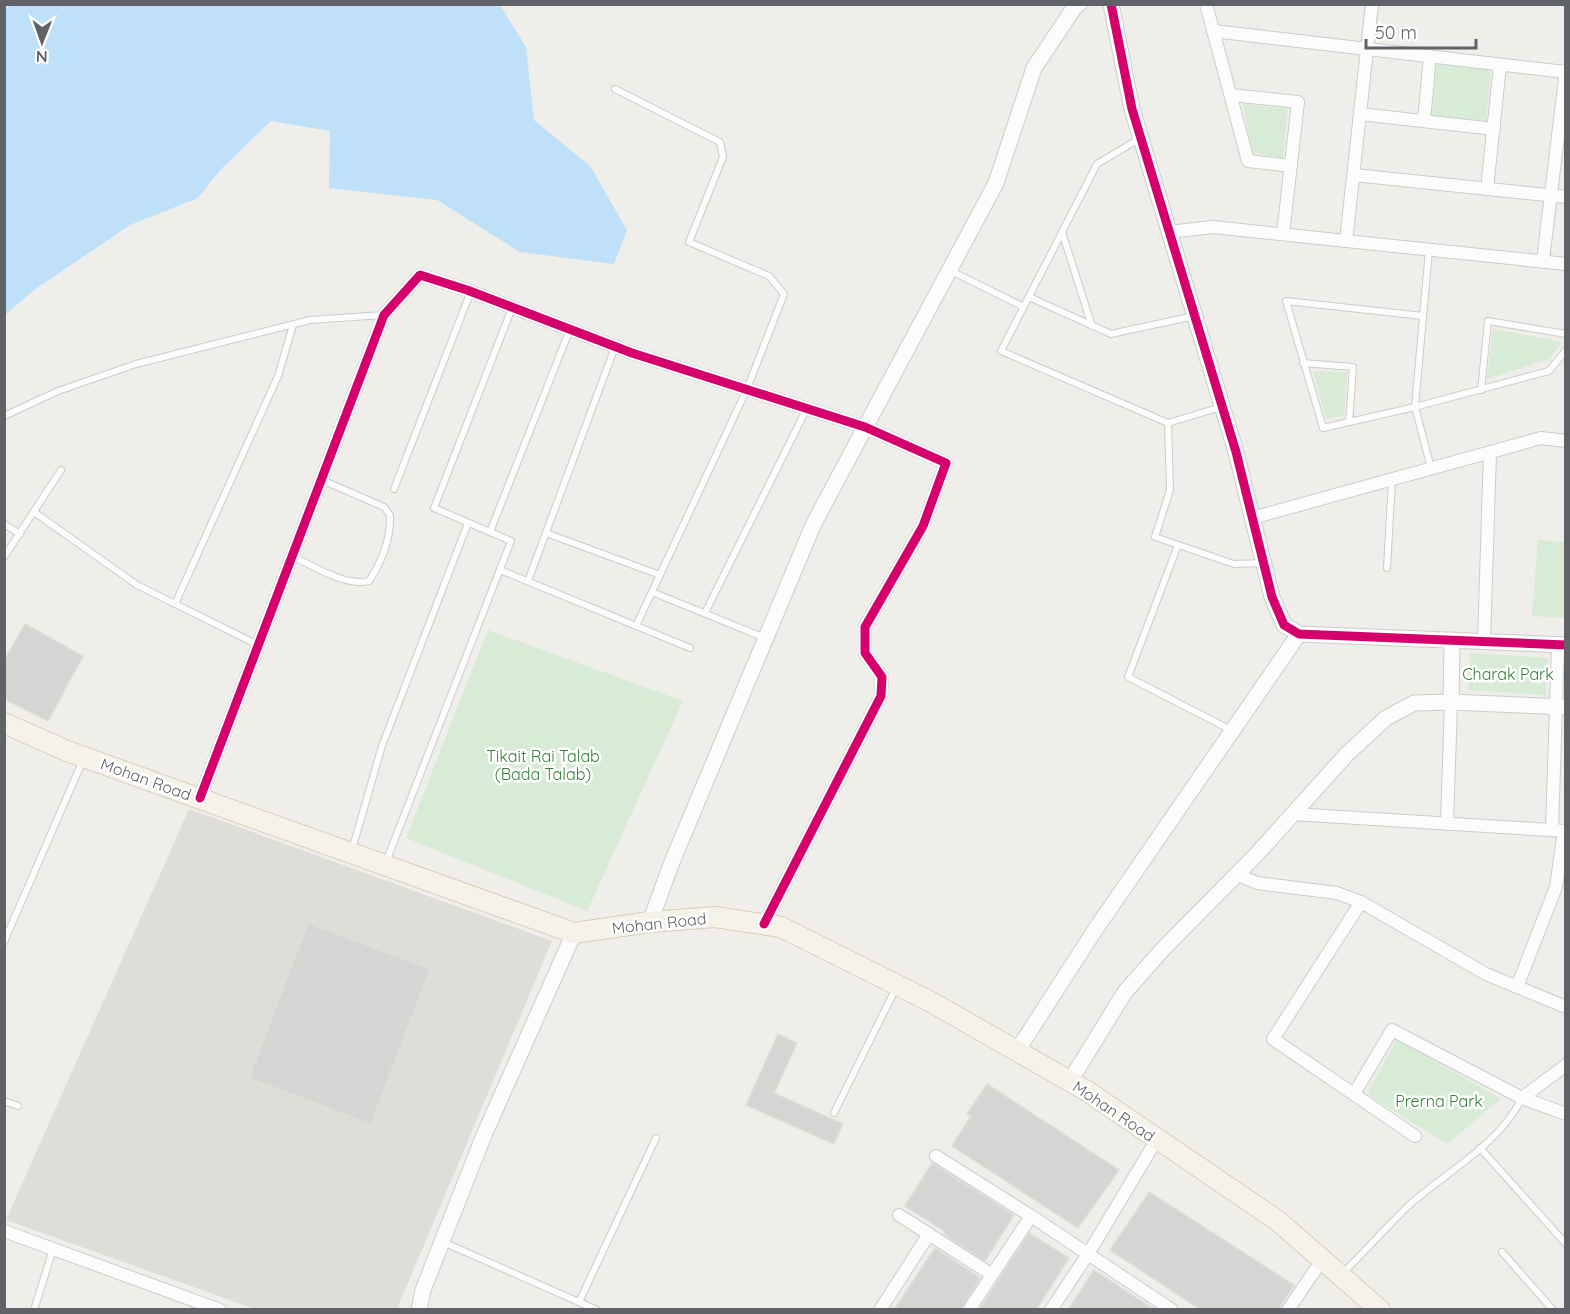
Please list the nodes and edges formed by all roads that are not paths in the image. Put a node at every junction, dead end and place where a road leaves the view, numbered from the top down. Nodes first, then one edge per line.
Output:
1 (1079, 4) edge
2 (1111, 4) edge
3 (1206, 4) edge
4 (1372, 4) edge
5 (1213, 31) junction
6 (1368, 49) junction
7 (1430, 56) junction
8 (1500, 65) junction
9 (1565, 71) edge
10 (615, 89) dead end
11 (1231, 95) junction
12 (1360, 114) junction
13 (1424, 121) junction
14 (1494, 129) junction
15 (1141, 138) junction
16 (1291, 166) junction
17 (1354, 175) junction
18 (1487, 189) junction
19 (1551, 196) junction
20 (1566, 197) edge
21 (1062, 232) junction
22 (1169, 232) junction
23 (1283, 234) junction
24 (1346, 241) junction
25 (1429, 249) junction
26 (1543, 260) junction
27 (1566, 264) edge
28 (949, 270) junction
29 (471, 291) junction
30 (1029, 297) junction
31 (512, 307) junction
32 (1024, 307) junction
33 (384, 315) junction
34 (1194, 316) junction
35 (1423, 316) junction
36 (293, 325) junction
37 (1092, 326) junction
38 (570, 329) junction
39 (1566, 334) edge
40 (616, 346) junction
41 (1566, 350) edge
42 (1303, 363) junction
43 (747, 389) junction
44 (1481, 390) junction
45 (1221, 407) junction
46 (1415, 407) junction
47 (807, 408) junction
48 (4, 416) edge
49 (1349, 422) junction
50 (1168, 423) junction
51 (865, 427) junction
52 (1566, 441) edge
53 (1490, 452) junction
54 (1431, 468) junction
55 (61, 470) dead end
56 (321, 479) junction
57 (1392, 479) junction
58 (394, 489) dead end
59 (34, 512) junction
60 (1252, 518) junction
61 (468, 523) junction
62 (4, 524) edge
63 (490, 532) junction
64 (546, 533) junction
65 (20, 534) junction
66 (1178, 545) junction
67 (292, 556) junction
68 (4, 557) edge
69 (1263, 563) junction
70 (1387, 568) dead end
71 (500, 570) junction
72 (660, 574) junction
73 (528, 581) junction
74 (652, 592) junction
75 (175, 604) junction
76 (705, 614) junction
77 (636, 626) junction
78 (1299, 634) junction
79 (766, 638) junction
80 (1452, 640) junction
81 (1484, 641) junction
82 (1562, 644) edge
83 (258, 645) junction
84 (690, 648) dead end
85 (1451, 702) junction
86 (1561, 707) edge
87 (4, 723) edge
88 (1232, 731) junction
89 (85, 757) junction
90 (200, 798) junction
91 (1293, 814) junction
92 (1446, 824) junction
93 (1561, 831) edge
94 (351, 853) junction
95 (385, 865) junction
96 (1236, 874) junction
97 (1361, 902) junction
98 (650, 922) junction
99 (764, 924) junction
100 (574, 933) junction
101 (4, 942) edge
102 (898, 985) junction
103 (1517, 987) junction
104 (1566, 1007) edge
105 (1017, 1051) junction
106 (1566, 1065) edge
107 (1070, 1082) junction
108 (1354, 1094) junction
109 (1522, 1098) junction
110 (4, 1101) edge
111 (18, 1106) dead end
112 (834, 1113) dead end
113 (1566, 1114) edge
114 (1415, 1136) dead end
115 (656, 1138) dead end
116 (1157, 1139) junction
117 (1480, 1148) junction
118 (936, 1156) dead end
119 (898, 1215) dead end
120 (1031, 1216) junction
121 (4, 1231) edge
122 (929, 1234) junction
123 (442, 1241) junction
124 (1566, 1244) edge
125 (53, 1249) junction
126 (1502, 1252) dead end
127 (1088, 1254) junction
128 (1322, 1260) junction
129 (991, 1274) junction
130 (1341, 1276) junction
131 (579, 1302) junction
132 (199, 1306) edge
133 (1051, 1309) edge
134 (34, 1310) edge
135 (220, 1310) edge
136 (419, 1310) edge
137 (597, 1310) edge
138 (880, 1310) edge
139 (969, 1310) edge
140 (1172, 1310) edge
141 (1288, 1310) edge
142 (1380, 1310) edge
143 (1553, 1310) edge

1 - 28 street
2 - 15 street
3 - 5 street
4 - 6 street
5 - 6 street
5 - 11 street
6 - 7 street
6 - 12 street
7 - 8 street
7 - 13 street
8 - 9 street
8 - 14 street
9 - 19 street
10 - 43 lane
11 - 16 street
11 - 16 street
12 - 13 street
12 - 17 street
13 - 14 street
14 - 18 street
15 - 21 lane
15 - 22 street
16 - 23 street
17 - 18 street
17 - 24 street
18 - 19 street
19 - 20 street
19 - 26 street
21 - 30 lane
21 - 37 lane
22 - 23 street
22 - 34 street
23 - 24 street
24 - 25 street
25 - 26 street
25 - 35 lane
26 - 27 street
28 - 32 lane
28 - 51 street
29 - 31 street
29 - 33 street
29 - 58 lane
30 - 32 lane
30 - 37 lane
31 - 38 street
31 - 61 lane
32 - 50 lane
33 - 36 lane
33 - 56 street
34 - 37 lane
34 - 45 street
35 - 42 lane
35 - 46 lane
36 - 48 lane
36 - 75 lane
38 - 40 street
38 - 63 lane
39 - 44 lane
40 - 43 street
40 - 64 lane
41 - 44 lane
42 - 49 lane
42 - 49 lane
43 - 47 street
43 - 72 lane
44 - 46 lane
45 - 50 lane
45 - 60 street
46 - 49 lane
46 - 54 lane
47 - 51 street
47 - 76 lane
50 - 66 lane
51 - 79 street
51 - 99 street
52 - 53 street
53 - 54 street
53 - 81 street
54 - 57 street
55 - 59 lane
56 - 67 street
56 - 67 lane
57 - 60 street
57 - 70 lane
59 - 65 lane
59 - 75 lane
60 - 69 street
61 - 63 lane
61 - 94 lane
62 - 65 lane
63 - 71 lane
64 - 72 lane
64 - 73 lane
65 - 68 lane
66 - 69 lane
66 - 88 lane
67 - 83 street
69 - 78 street
71 - 73 lane
71 - 95 lane
72 - 74 lane
73 - 77 lane
74 - 76 lane
74 - 77 lane
75 - 83 lane
76 - 79 lane
77 - 84 lane
78 - 80 street
78 - 88 street
79 - 98 street
80 - 81 street
80 - 85 street
81 - 82 street
82 - 86 street
83 - 90 street
85 - 86 street
85 - 91 street
85 - 92 street
86 - 93 street
87 - 89 main road, Mohan Road
88 - 105 street
89 - 90 main road, Mohan Road
89 - 101 lane
90 - 94 main road, Mohan Road
91 - 92 street
91 - 96 street
92 - 93 street
93 - 103 street
94 - 95 main road, Mohan Road
95 - 100 main road, Mohan Road
96 - 97 street
96 - 107 street
97 - 103 street
97 - 108 street
98 - 99 main road, Mohan Road
98 - 100 main road, Mohan Road
99 - 102 main road, Mohan Road
100 - 123 street
102 - 105 main road, Mohan Road
102 - 112 lane
103 - 104 street
105 - 107 main road, Mohan Road
106 - 109 street
107 - 116 main road, Mohan Road
108 - 109 street
108 - 114 street
109 - 113 street
109 - 117 lane
110 - 111 lane
115 - 131 lane
116 - 127 street
116 - 128 main road, Mohan Road
117 - 124 lane
117 - 130 lane
118 - 120 street
119 - 122 street
120 - 127 street
120 - 129 street
121 - 125 street
122 - 129 street
122 - 138 street
123 - 131 lane
123 - 136 street
125 - 132 street
125 - 134 lane
126 - 143 lane
127 - 133 street
127 - 140 street
128 - 130 main road, Mohan Road
128 - 141 street
129 - 139 street
130 - 142 main road, Mohan Road
131 - 137 lane
132 - 135 street

